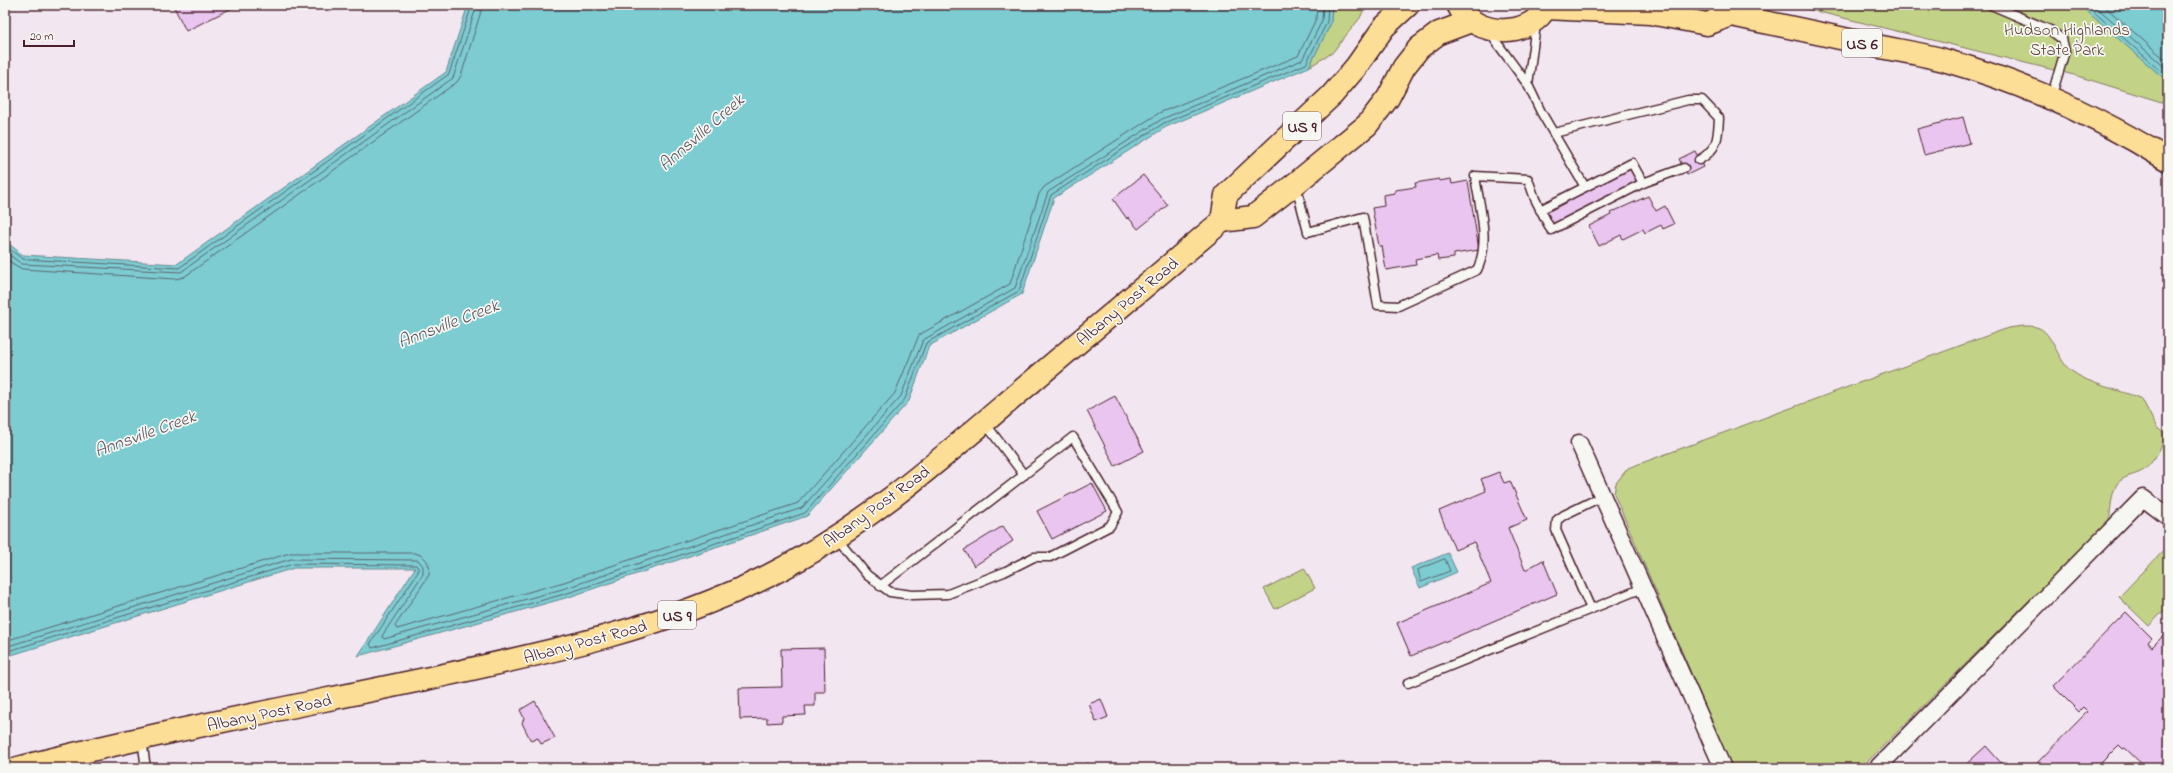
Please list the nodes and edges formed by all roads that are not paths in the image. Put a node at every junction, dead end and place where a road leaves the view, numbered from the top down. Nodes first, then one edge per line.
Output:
1 (1393, 5) edge
2 (1408, 5) edge
3 (1991, 5) edge
4 (1544, 10) edge
5 (1725, 10) edge
6 (1472, 18) edge
7 (1384, 27) junction
8 (1528, 85) junction
9 (2051, 99) junction
10 (1554, 133) junction
11 (1699, 160) dead end
12 (2168, 160) edge
13 (1684, 168) dead end
14 (1642, 183) junction
15 (1295, 184) junction
16 (1584, 187) junction
17 (1540, 210) junction
18 (1222, 221) junction
19 (984, 422) junction
20 (1579, 443) dead end
21 (1024, 475) junction
22 (1603, 496) junction
23 (2168, 517) edge
24 (836, 537) junction
25 (880, 586) junction
26 (1643, 588) junction
27 (1591, 609) junction
28 (1408, 683) dead end
29 (142, 739) junction
30 (20, 768) edge
31 (146, 768) edge
32 (1723, 768) edge
33 (1877, 768) edge

1 - 7 highway
2 - 7 highway
3 - 9 lane
4 - 5 highway, US 6
4 - 6 highway, US 9
4 - 8 lane
5 - 9 highway, US 6
6 - 8 lane
6 - 15 highway, US 9
7 - 18 highway, US 9
8 - 10 lane
9 - 12 highway, US 6
10 - 11 lane
10 - 16 lane
13 - 14 lane
14 - 16 lane
14 - 17 lane
15 - 17 lane
15 - 18 highway, US 9
16 - 17 lane
18 - 19 highway, Albany Post Road / US 9
19 - 21 lane
19 - 24 highway, Albany Post Road / US 9
20 - 22 street
21 - 25 lane
21 - 25 lane
22 - 26 street
22 - 27 lane
23 - 33 street
24 - 25 lane
24 - 29 highway, Albany Post Road / US 9
26 - 27 lane
26 - 32 street
27 - 28 lane
29 - 30 highway, Albany Post Road / US 9
29 - 31 lane

